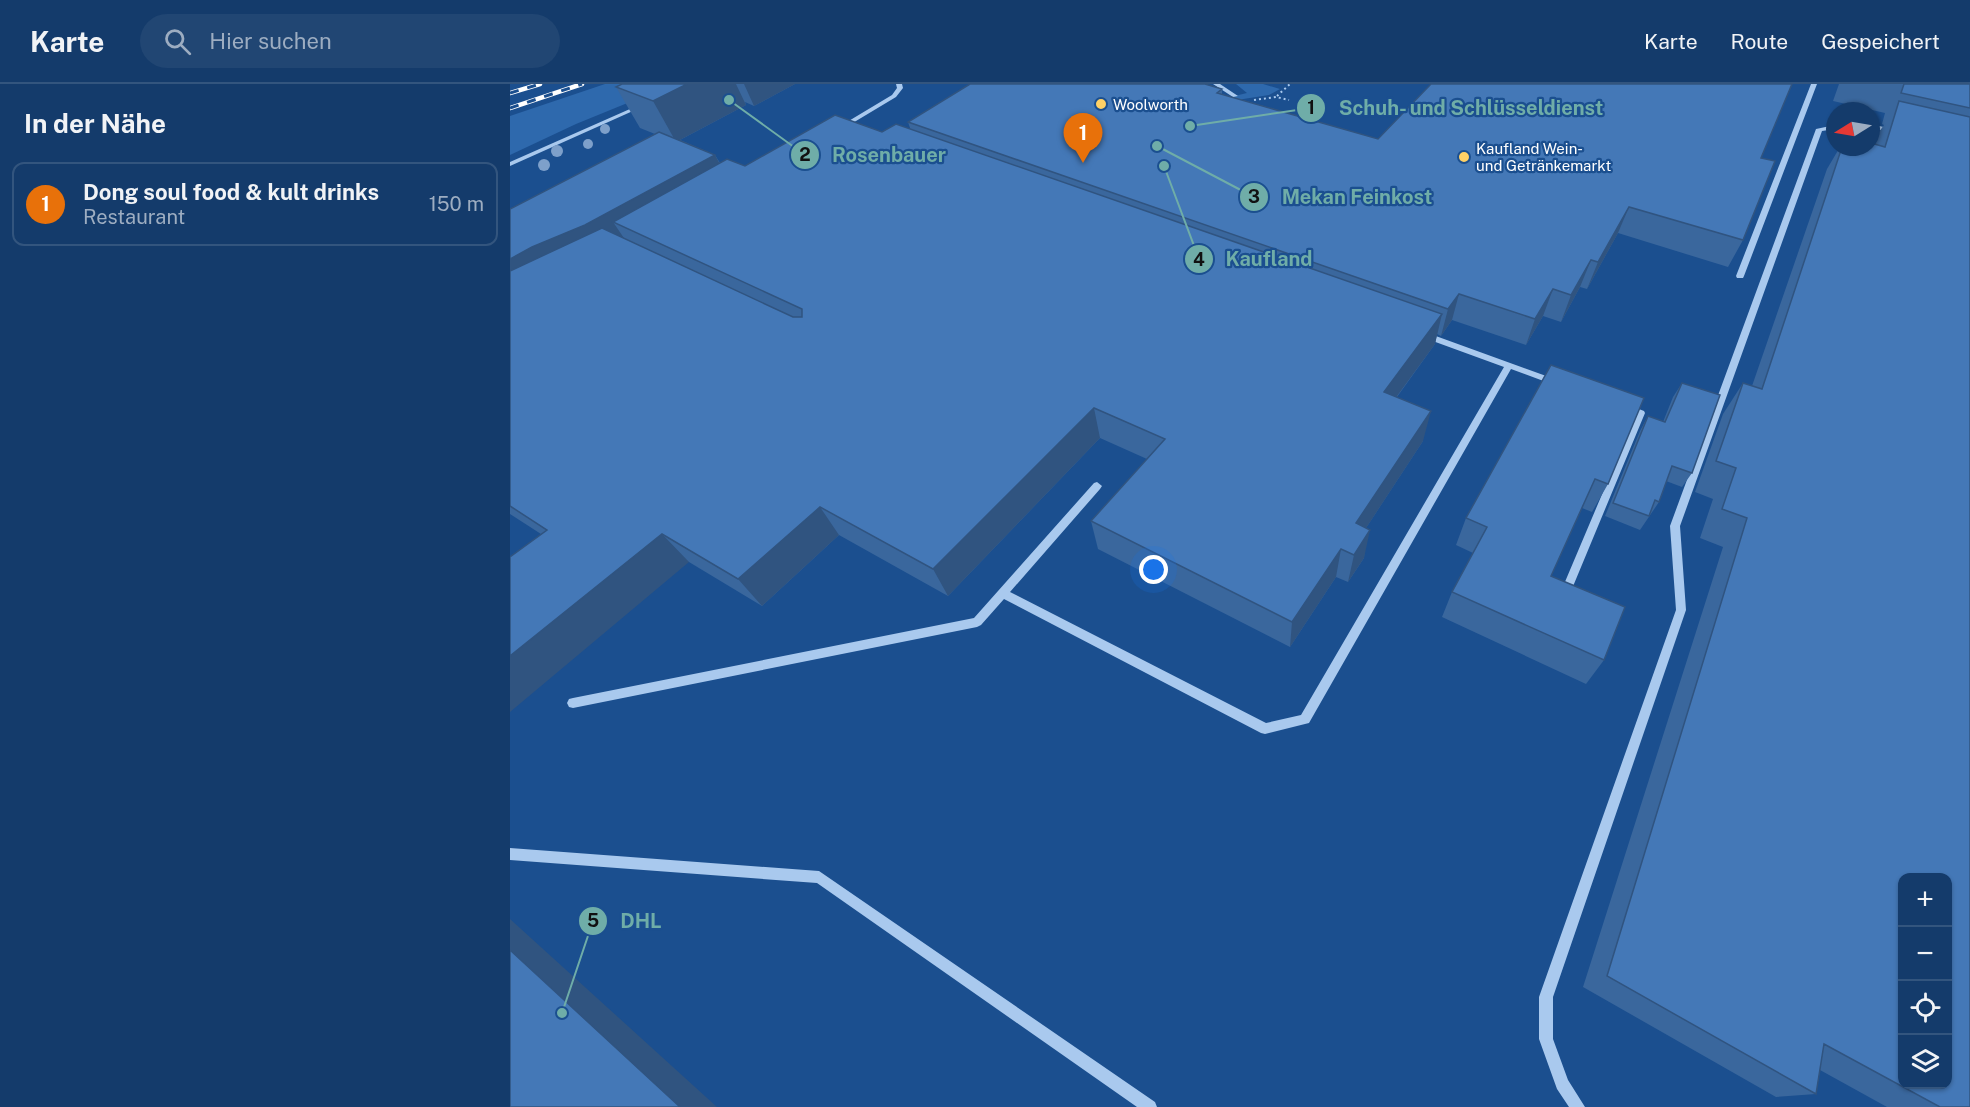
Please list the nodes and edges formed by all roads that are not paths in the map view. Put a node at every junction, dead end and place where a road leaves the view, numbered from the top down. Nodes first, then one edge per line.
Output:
1 (899, 84) edge
2 (1216, 84) edge
3 (1814, 84) edge
4 (1235, 96) edge
5 (645, 105) edge
6 (843, 126) junction
7 (1826, 128) edge
8 (1880, 128) edge
9 (855, 130) edge
10 (833, 132) edge
11 (1902, 133) edge
12 (510, 165) edge
13 (1740, 276) dead end
14 (1408, 329) edge
15 (1509, 365) junction
16 (1564, 385) edge
17 (1619, 405) edge
18 (1097, 486) dead end
19 (1002, 593) junction
20 (1563, 599) edge
21 (573, 703) dead end
22 (510, 854) edge
23 (1150, 1107) edge
24 (1578, 1107) edge

1 - 6 street
2 - 4 street
3 - 13 street
5 - 12 street
6 - 9 street
6 - 10 street
7 - 24 street
8 - 11 street
14 - 15 street
15 - 16 street
15 - 19 street
17 - 20 street
18 - 19 street
19 - 21 street
22 - 23 street

